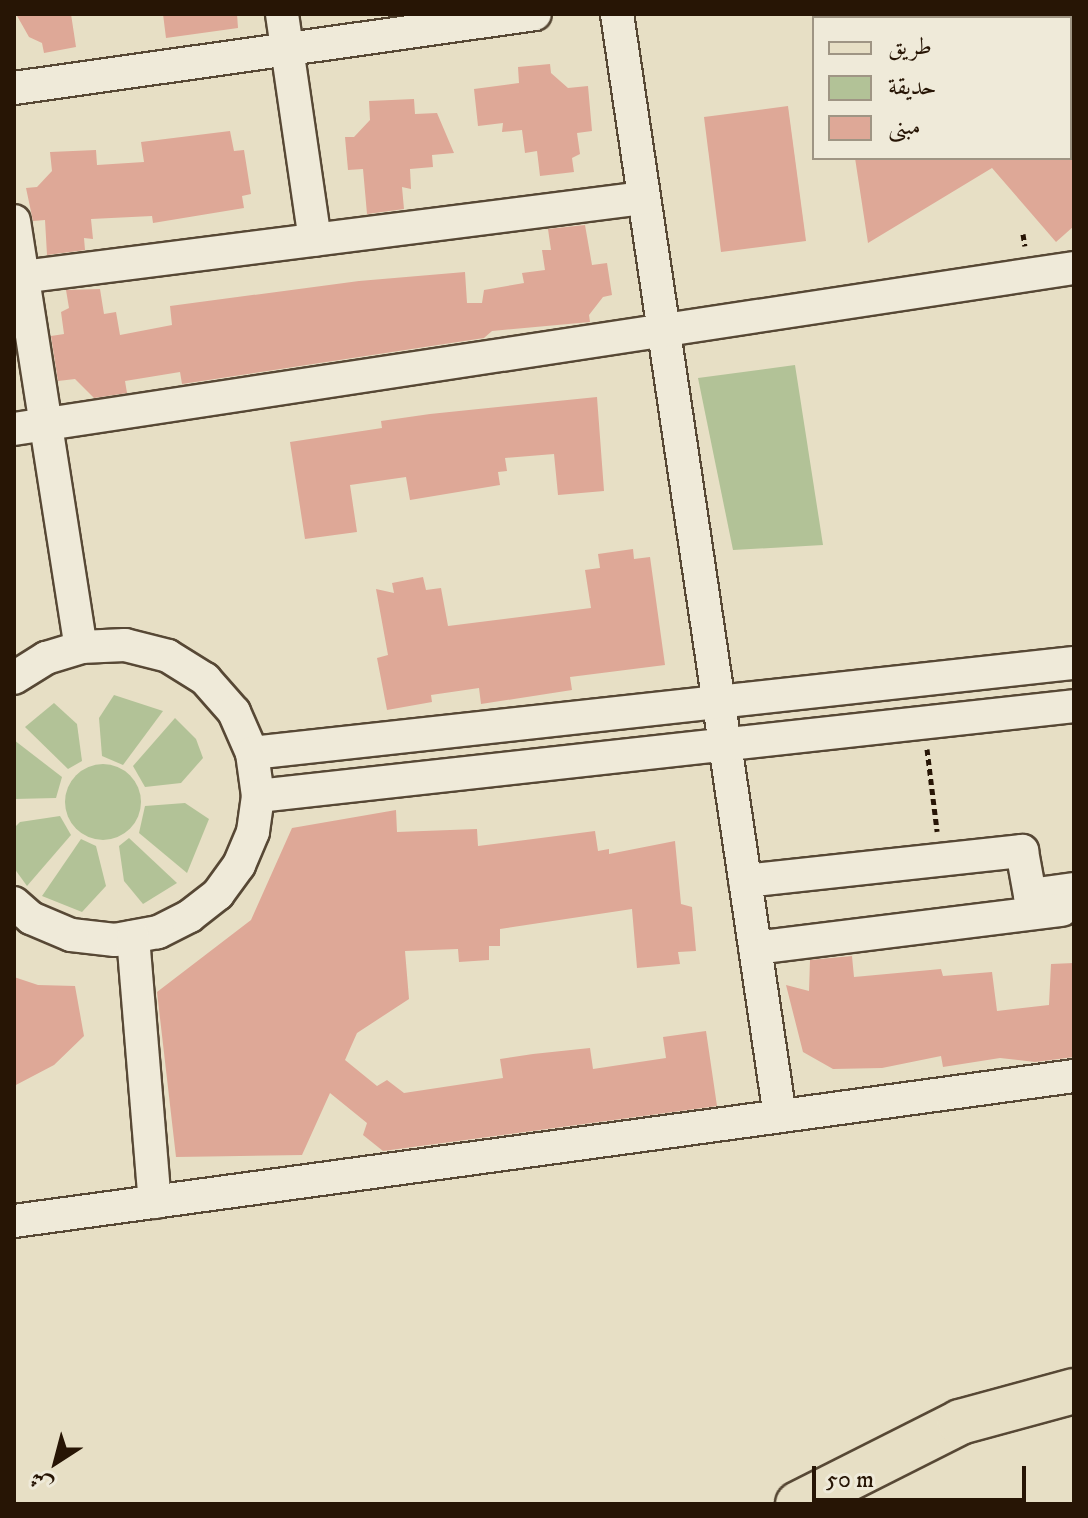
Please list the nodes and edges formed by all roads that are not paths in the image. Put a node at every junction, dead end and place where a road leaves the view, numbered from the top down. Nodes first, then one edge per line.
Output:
1 (282, 14) edge
2 (535, 14) edge
3 (617, 14) edge
4 (286, 49) junction
5 (14, 88) edge
6 (644, 198) junction
7 (14, 221) edge
8 (315, 240) junction
9 (1074, 268) edge
10 (18, 278) edge
11 (664, 330) junction
12 (28, 427) edge
13 (81, 647) junction
14 (1074, 663) edge
15 (14, 678) edge
16 (718, 701) junction
17 (1074, 706) edge
18 (725, 741) junction
19 (252, 753) junction
20 (258, 796) junction
21 (745, 881) junction
22 (1073, 899) edge
23 (14, 903) edge
24 (133, 937) junction
25 (755, 948) junction
26 (1074, 1076) edge
27 (780, 1116) junction
28 (155, 1202) junction
29 (14, 1221) edge
30 (1074, 1391) edge
31 (798, 1504) edge

1 - 4 street
2 - 4 street
3 - 6 street
4 - 5 street
4 - 8 street
6 - 8 street
6 - 11 street
7 - 10 street
8 - 10 street
9 - 11 street
10 - 12 street
11 - 12 street
11 - 16 street
12 - 13 street
13 - 15 street
13 - 19 street
14 - 16 street
16 - 18 street
16 - 19 street
17 - 18 street
18 - 20 street
18 - 21 street
19 - 20 street
20 - 24 street
21 - 22 street
21 - 25 street
22 - 25 street
23 - 24 street
24 - 28 street
25 - 27 street
26 - 27 street
27 - 28 street
28 - 29 street
30 - 31 main road

